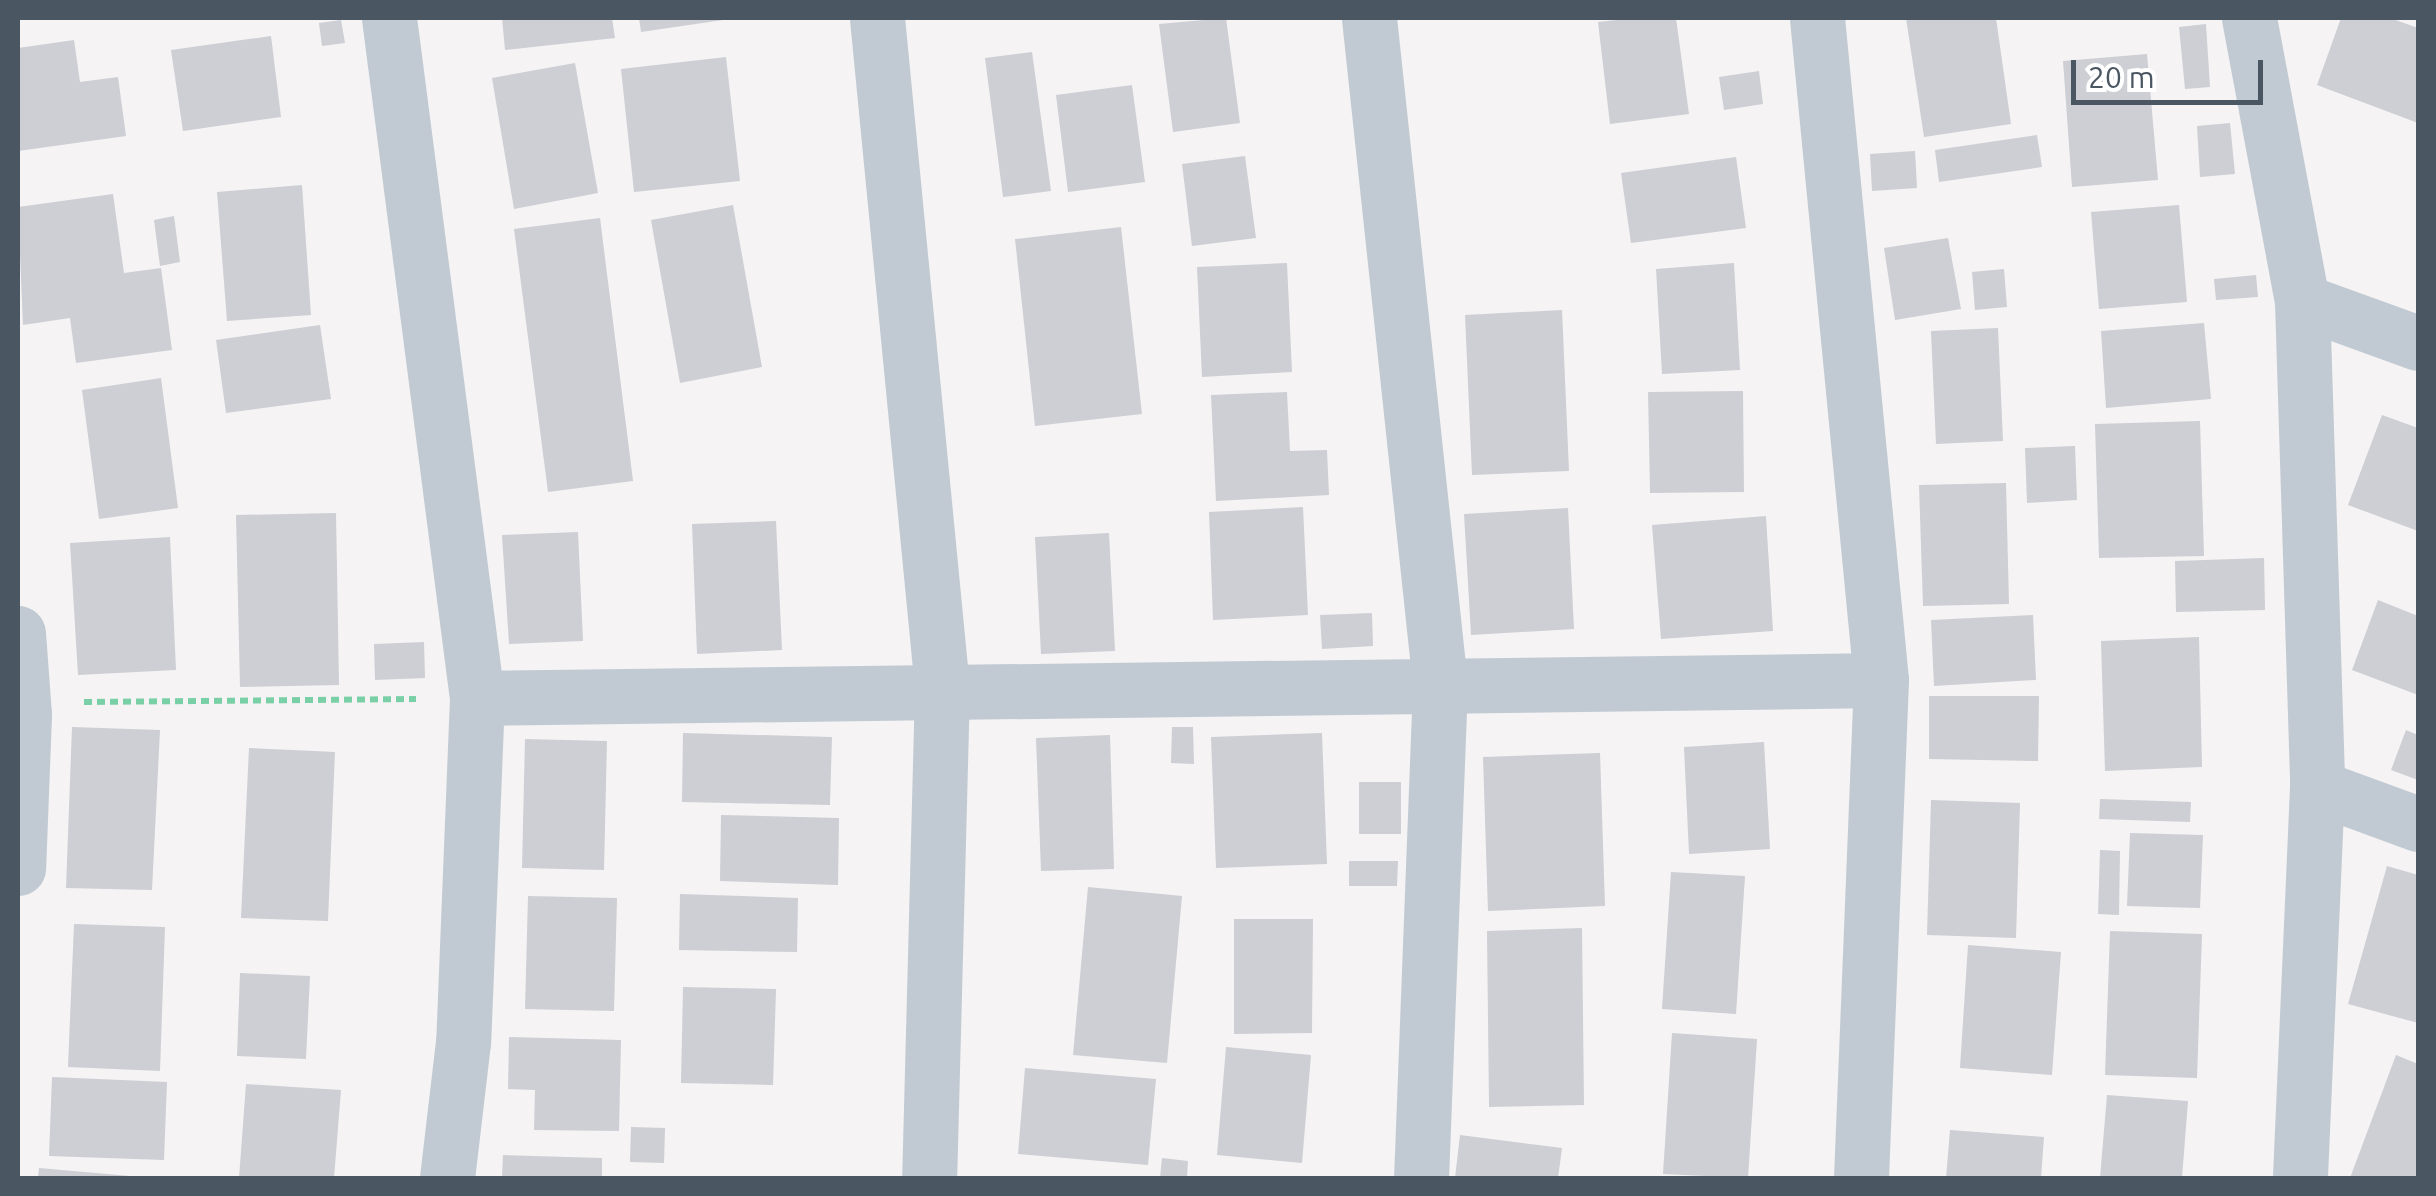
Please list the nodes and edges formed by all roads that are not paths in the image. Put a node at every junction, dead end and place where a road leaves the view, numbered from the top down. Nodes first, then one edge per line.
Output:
1 (389, 18) edge
2 (878, 18) edge
3 (1369, 18) edge
4 (1817, 18) edge
5 (2250, 18) edge
6 (2302, 300) junction
7 (2418, 343) edge
8 (18, 633) edge
9 (1881, 680) junction
10 (1440, 685) junction
11 (942, 688) junction
12 (476, 698) junction
13 (2317, 787) junction
14 (2418, 824) edge
15 (18, 868) edge
16 (447, 1178) edge
17 (929, 1178) edge
18 (1421, 1178) edge
19 (1861, 1178) edge
20 (2300, 1178) edge

1 - 12 street
2 - 11 street
3 - 10 street
4 - 9 street
5 - 6 street
6 - 7 street
6 - 13 street
8 - 15 street
9 - 10 street
9 - 19 street
10 - 11 street
10 - 18 street
11 - 12 street
11 - 17 street
12 - 16 street
13 - 14 street
13 - 20 street

